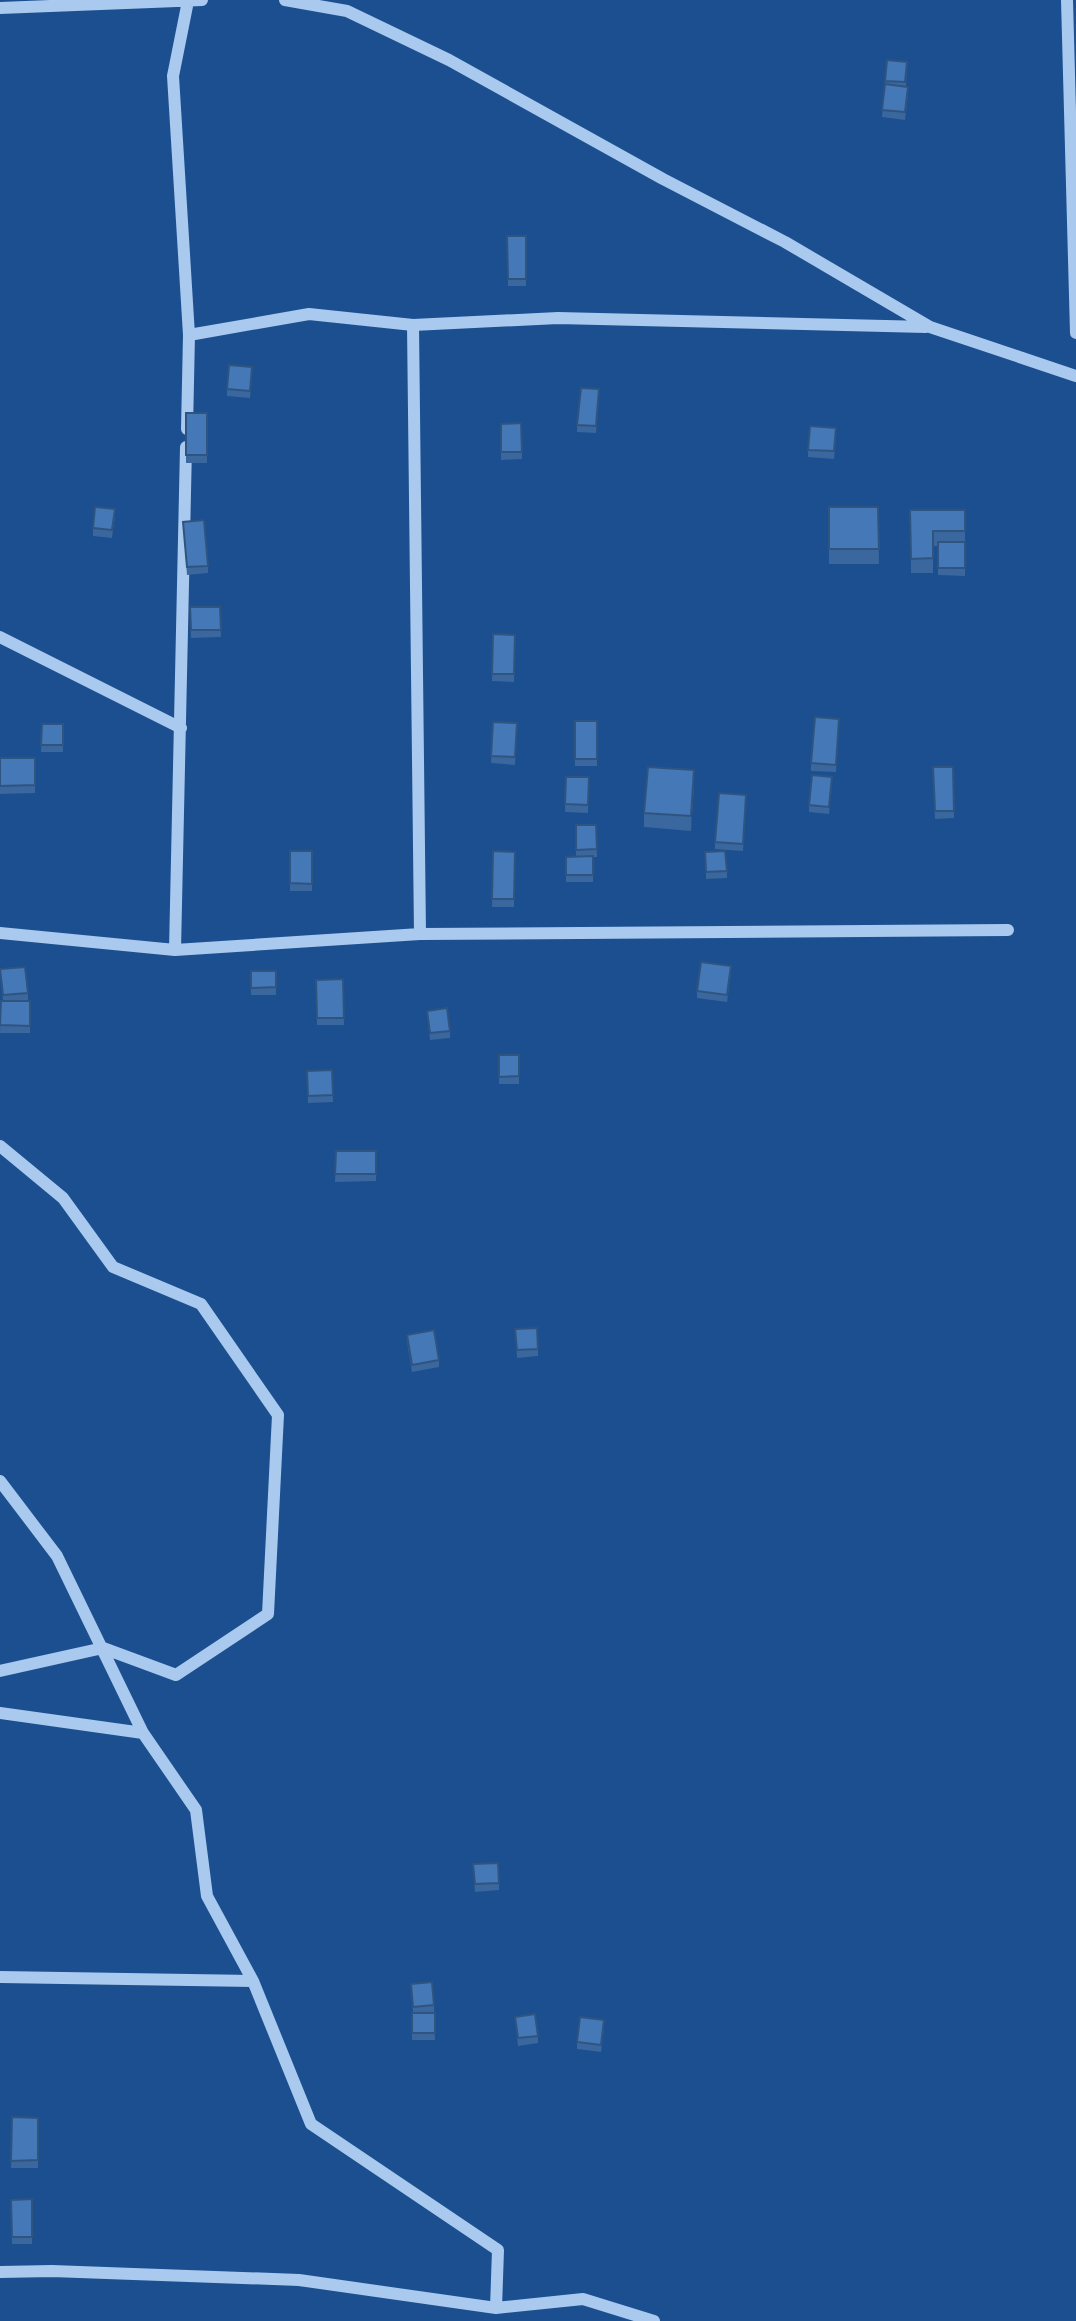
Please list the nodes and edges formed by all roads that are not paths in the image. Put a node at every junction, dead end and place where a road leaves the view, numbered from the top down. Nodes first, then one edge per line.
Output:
1 (202, 0) edge
2 (285, 0) edge
3 (1067, 0) edge
4 (188, 1) edge
5 (0, 8) edge
6 (413, 326) junction
7 (930, 327) junction
8 (1076, 333) edge
9 (189, 335) junction
10 (1076, 376) edge
11 (0, 636) edge
12 (181, 728) junction
13 (1008, 930) dead end
14 (0, 933) edge
15 (420, 934) junction
16 (175, 950) junction
17 (0, 1146) edge
18 (0, 1481) edge
19 (103, 1648) junction
20 (0, 1671) edge
21 (0, 1713) edge
22 (143, 1733) junction
23 (0, 1977) edge
24 (253, 1981) junction
25 (0, 2272) edge
26 (496, 2308) junction
27 (654, 2321) edge

1 - 4 street
2 - 7 street
3 - 8 street
4 - 5 street
4 - 9 street
6 - 7 street
6 - 9 street
6 - 15 street
7 - 10 street
9 - 12 street
11 - 12 street
12 - 16 street
13 - 15 street
14 - 16 street
15 - 16 street
17 - 19 street
18 - 19 street
19 - 20 street
19 - 22 street
21 - 22 street
22 - 24 street
23 - 24 street
24 - 26 street
25 - 26 street
26 - 27 street

